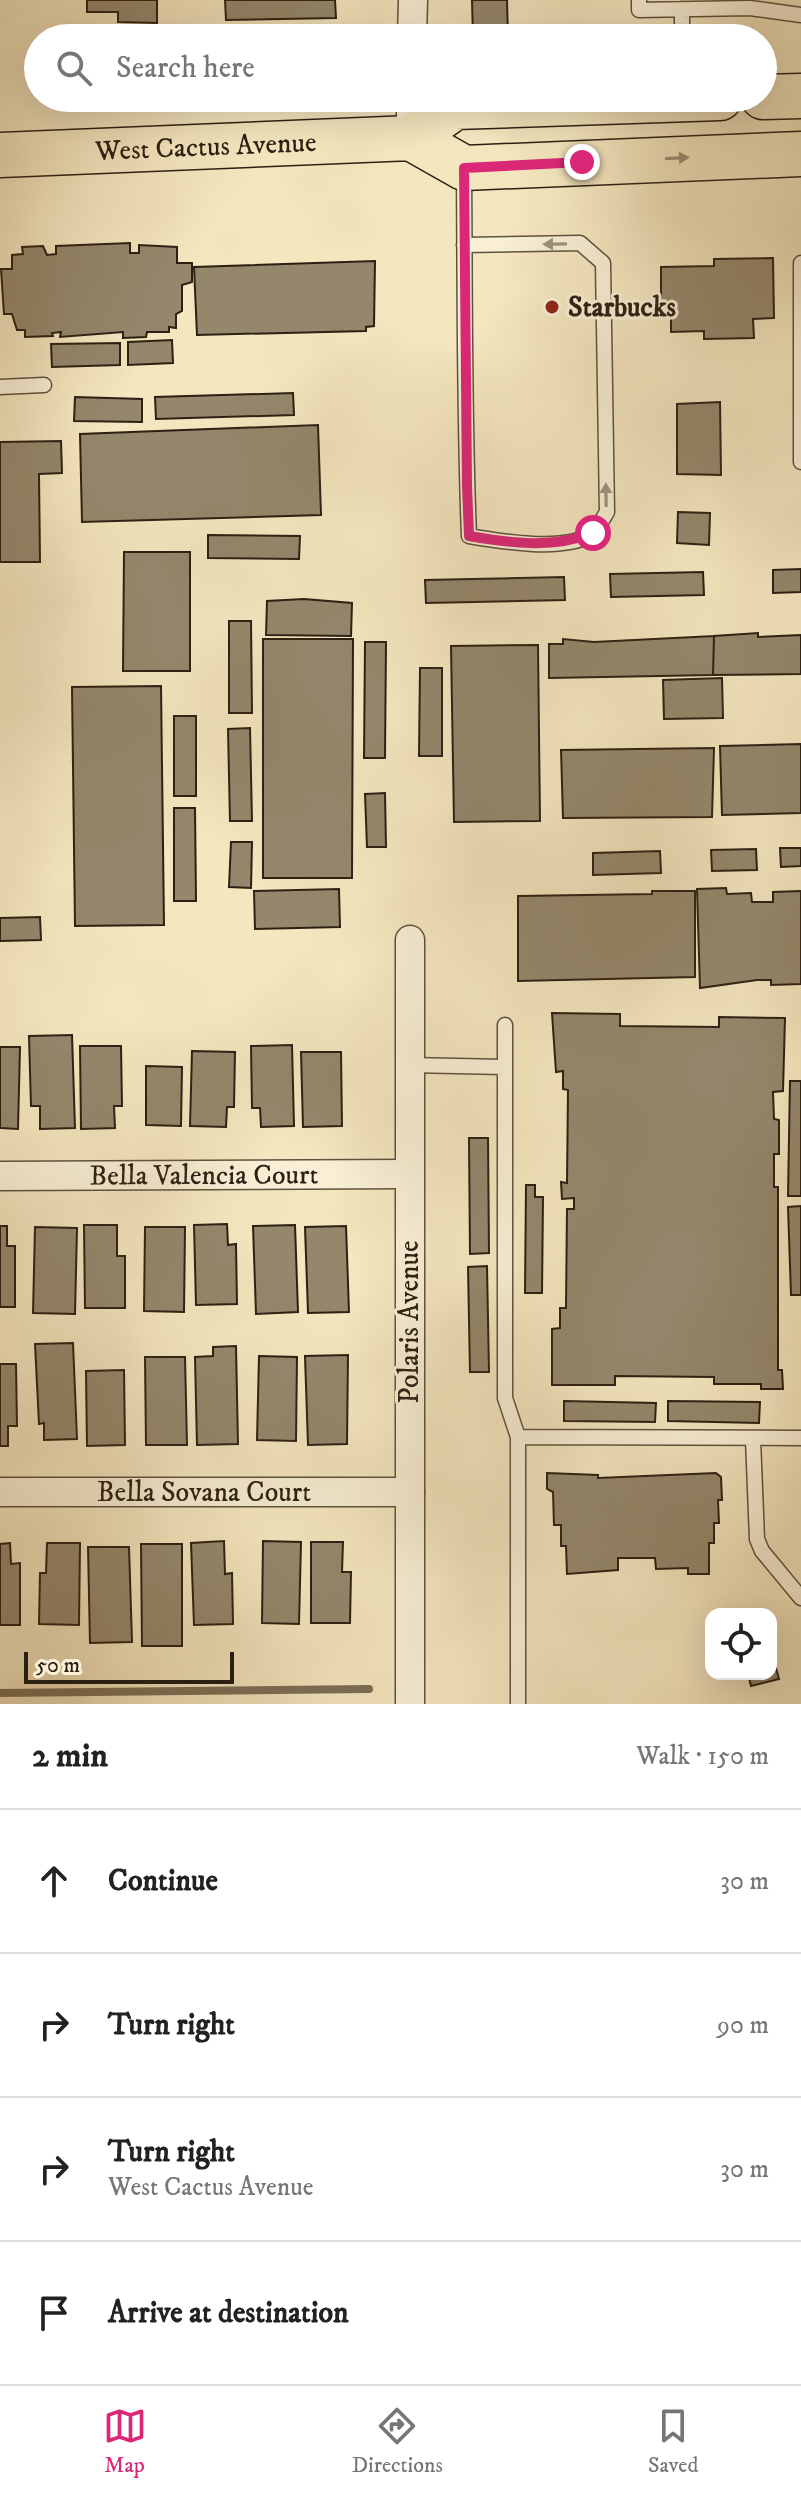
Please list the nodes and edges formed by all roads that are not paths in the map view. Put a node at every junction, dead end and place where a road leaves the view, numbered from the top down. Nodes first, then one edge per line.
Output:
1 (413, 0) edge
2 (639, 0) edge
3 (750, 4) edge
4 (682, 9) junction
5 (801, 15) edge
6 (412, 24) edge
7 (682, 24) edge
8 (801, 96) edge
9 (777, 97) edge
10 (435, 112) edge
11 (669, 112) edge
12 (411, 118) edge
13 (801, 154) edge
14 (0, 155) edge
15 (582, 162) junction
16 (464, 168) junction
17 (464, 245) junction
18 (801, 263) edge
19 (800, 336) edge
20 (44, 385) dead end
21 (0, 387) edge
22 (801, 462) edge
23 (410, 940) dead end
24 (505, 1025) dead end
25 (408, 1065) junction
26 (505, 1067) junction
27 (408, 1174) junction
28 (0, 1176) edge
29 (518, 1437) junction
30 (801, 1438) edge
31 (753, 1439) junction
32 (0, 1492) edge
33 (410, 1492) junction
34 (801, 1598) edge
35 (410, 1704) edge
36 (518, 1704) edge

1 - 6 street
2 - 4 lane
3 - 4 lane
3 - 5 lane
4 - 7 lane
8 - 9 main road
10 - 12 main road
11 - 15 main road
12 - 14 main road, West Cactus Avenue
12 - 16 main road
15 -> 13 main road
15 - 16 main road
16 - 17 lane
17 -> 17 lane
18 - 19 lane
19 - 22 lane
20 - 21 lane
23 - 25 street, Polaris Avenue
24 - 26 lane
25 - 26 lane
25 - 27 street, Polaris Avenue
26 - 29 lane
27 - 28 street, Bella Valencia Court
27 - 33 street, Polaris Avenue
29 - 31 lane
29 - 36 lane
30 - 31 lane
31 - 34 lane
32 - 33 street, Bella Sovana Court
33 - 35 street, Polaris Avenue

